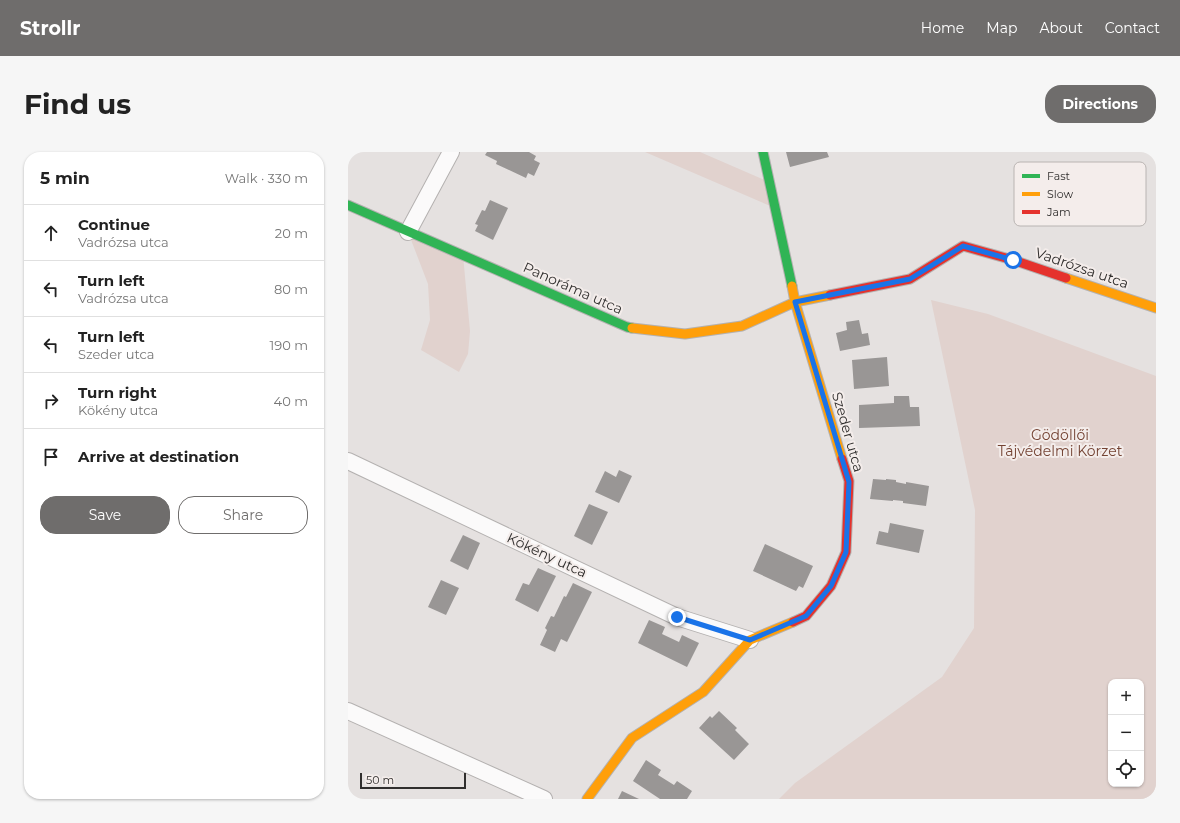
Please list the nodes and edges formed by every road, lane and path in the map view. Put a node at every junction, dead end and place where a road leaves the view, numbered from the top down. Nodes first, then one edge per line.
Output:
1 (451, 152) edge
2 (763, 152) edge
3 (348, 205) edge
4 (408, 232) junction
5 (795, 302) junction
6 (1156, 308) edge
7 (348, 461) edge
8 (750, 640) junction
9 (348, 711) edge
10 (544, 799) edge
11 (587, 799) edge

1 - 4 street
2 - 5 street, Szeder utca
3 - 4 street, Panoráma utca
4 - 5 street, Panoráma utca
5 - 6 street, Vadrózsa utca
5 - 8 street, Szeder utca
7 - 8 street, Kökény utca
8 - 11 street, Szeder utca
9 - 10 street

